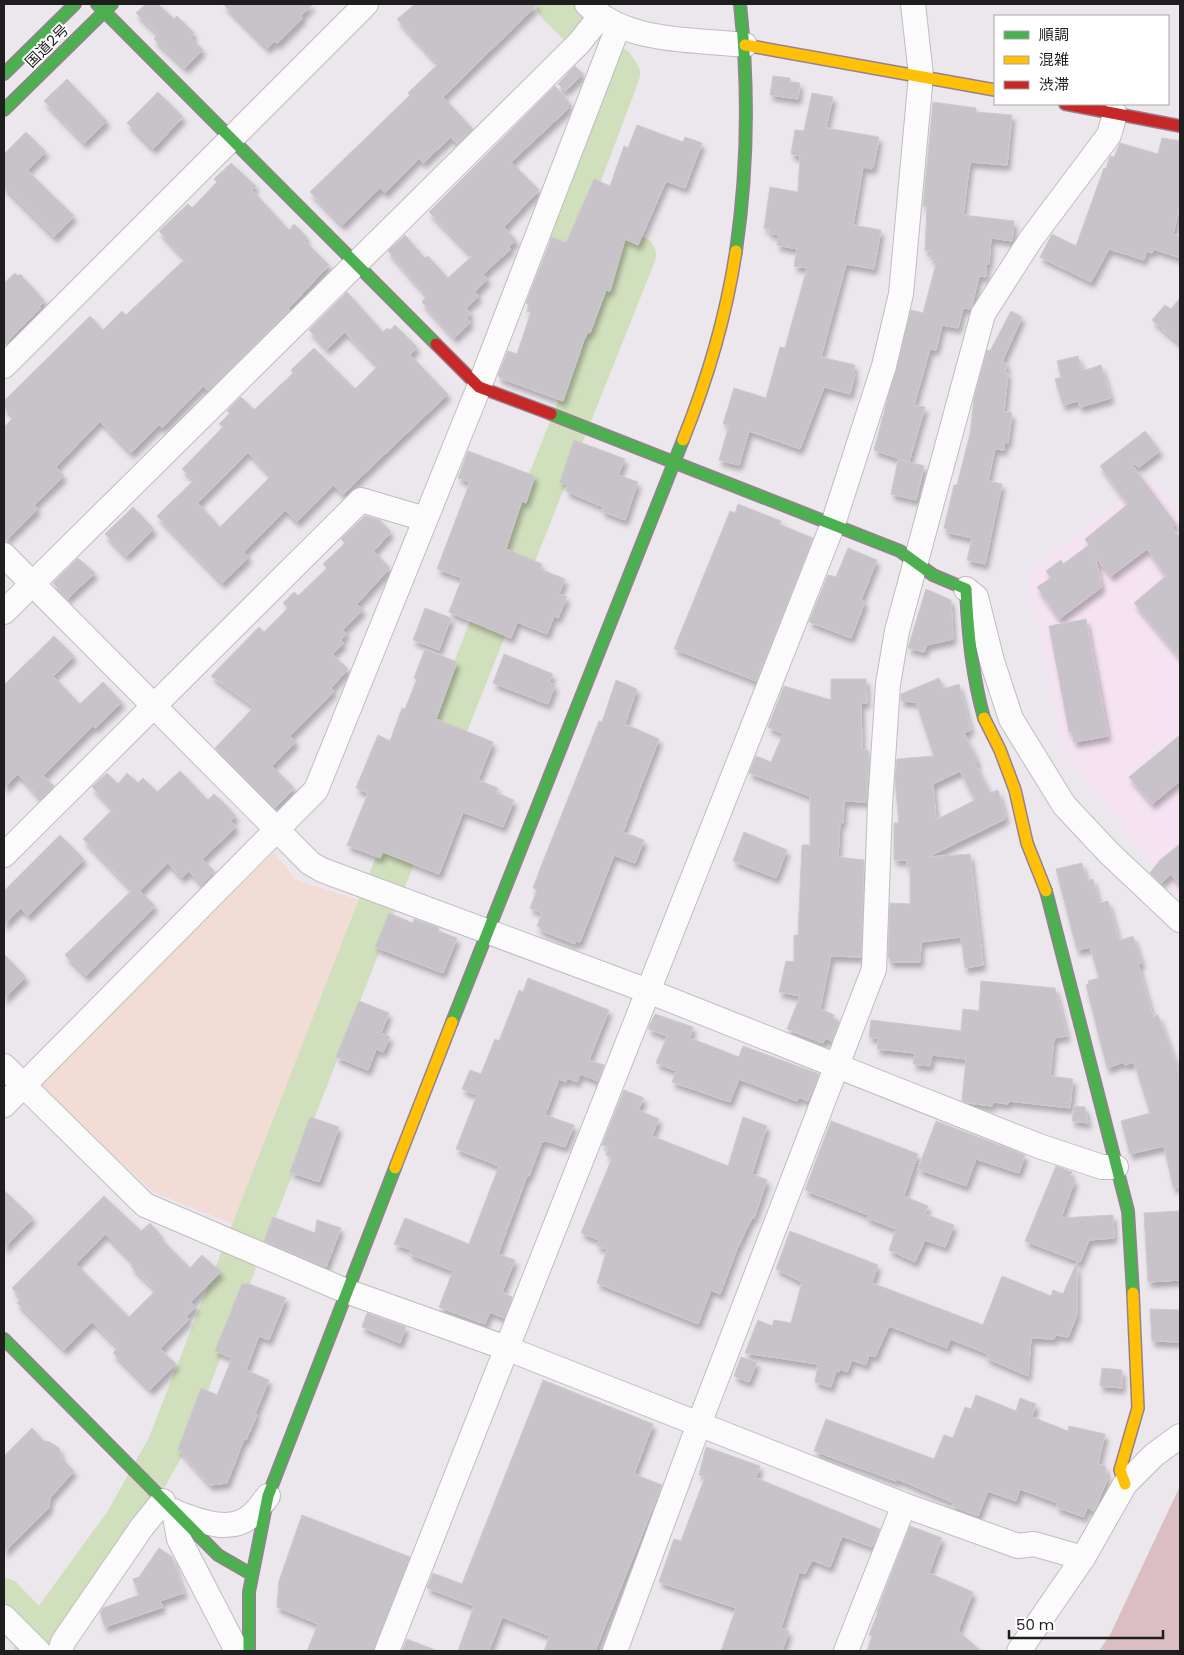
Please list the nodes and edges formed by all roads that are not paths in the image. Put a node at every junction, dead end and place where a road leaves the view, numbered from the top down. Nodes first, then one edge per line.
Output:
1 (75, 4) edge
2 (366, 4) edge
3 (740, 4) edge
4 (913, 4) edge
5 (105, 6) edge
6 (602, 16) edge
7 (745, 44) junction
8 (4, 74) edge
9 (921, 75) junction
10 (994, 90) edge
11 (1071, 105) edge
12 (4, 110) edge
13 (1115, 114) junction
14 (1180, 126) edge
15 (232, 137) junction
16 (356, 263) junction
17 (4, 366) edge
18 (479, 388) junction
19 (675, 463) junction
20 (425, 519) junction
21 (833, 524) junction
22 (4, 555) edge
23 (915, 563) junction
24 (33, 584) junction
25 (966, 589) junction
26 (4, 612) edge
27 (155, 705) junction
28 (278, 829) junction
29 (4, 855) edge
30 (1180, 920) edge
31 (488, 930) junction
32 (648, 991) junction
33 (4, 1066) edge
34 (838, 1068) junction
35 (24, 1086) junction
36 (4, 1106) edge
37 (1116, 1167) junction
38 (346, 1291) junction
39 (4, 1339) edge
40 (506, 1348) junction
41 (699, 1424) junction
42 (1180, 1436) edge
43 (1125, 1484) junction
44 (268, 1496) junction
45 (163, 1500) junction
46 (904, 1505) junction
47 (1083, 1558) junction
48 (251, 1574) junction
49 (4, 1618) edge
50 (31, 1645) edge
51 (60, 1651) edge
52 (237, 1651) edge
53 (249, 1651) edge
54 (388, 1651) edge
55 (615, 1651) edge
56 (846, 1651) edge
57 (1019, 1651) edge

1 - 8 main road, 国道2号
2 - 15 street
3 - 7 main road
4 - 9 street
5 - 12 main road, 国道2号
5 - 15 main road
6 - 7 street
6 - 16 street
6 - 18 street
7 - 9 main road
7 - 19 main road
9 - 10 main road
9 - 21 street
11 - 13 main road
13 - 14 main road
13 - 23 street
15 - 16 main road
15 - 17 street
16 - 18 main road
16 - 24 street
18 - 19 main road
18 - 20 street
19 - 21 main road
19 - 31 main road
20 - 27 street
20 - 28 street
21 - 23 main road
21 - 32 street
22 - 24 street
23 - 25 main road
23 - 34 street
24 - 26 street
24 - 27 street
25 - 30 street
25 - 37 main road
27 - 28 street
27 - 29 street
28 - 31 street
28 - 35 street
31 - 32 street
31 - 38 main road
32 - 34 street
32 - 40 street
33 - 35 street
34 - 37 street
34 - 41 street
35 - 36 street
35 - 38 street
37 - 43 main road
38 - 40 street
38 - 44 main road
39 - 45 main road
40 - 41 street
40 - 54 street
41 - 46 street
41 - 55 street
42 - 43 street
43 - 47 street
44 - 45 street
44 - 48 main road
45 - 48 main road
45 - 51 street
45 - 52 street
46 - 47 street
46 - 56 street
47 - 57 street
48 - 53 main road
49 - 50 street

